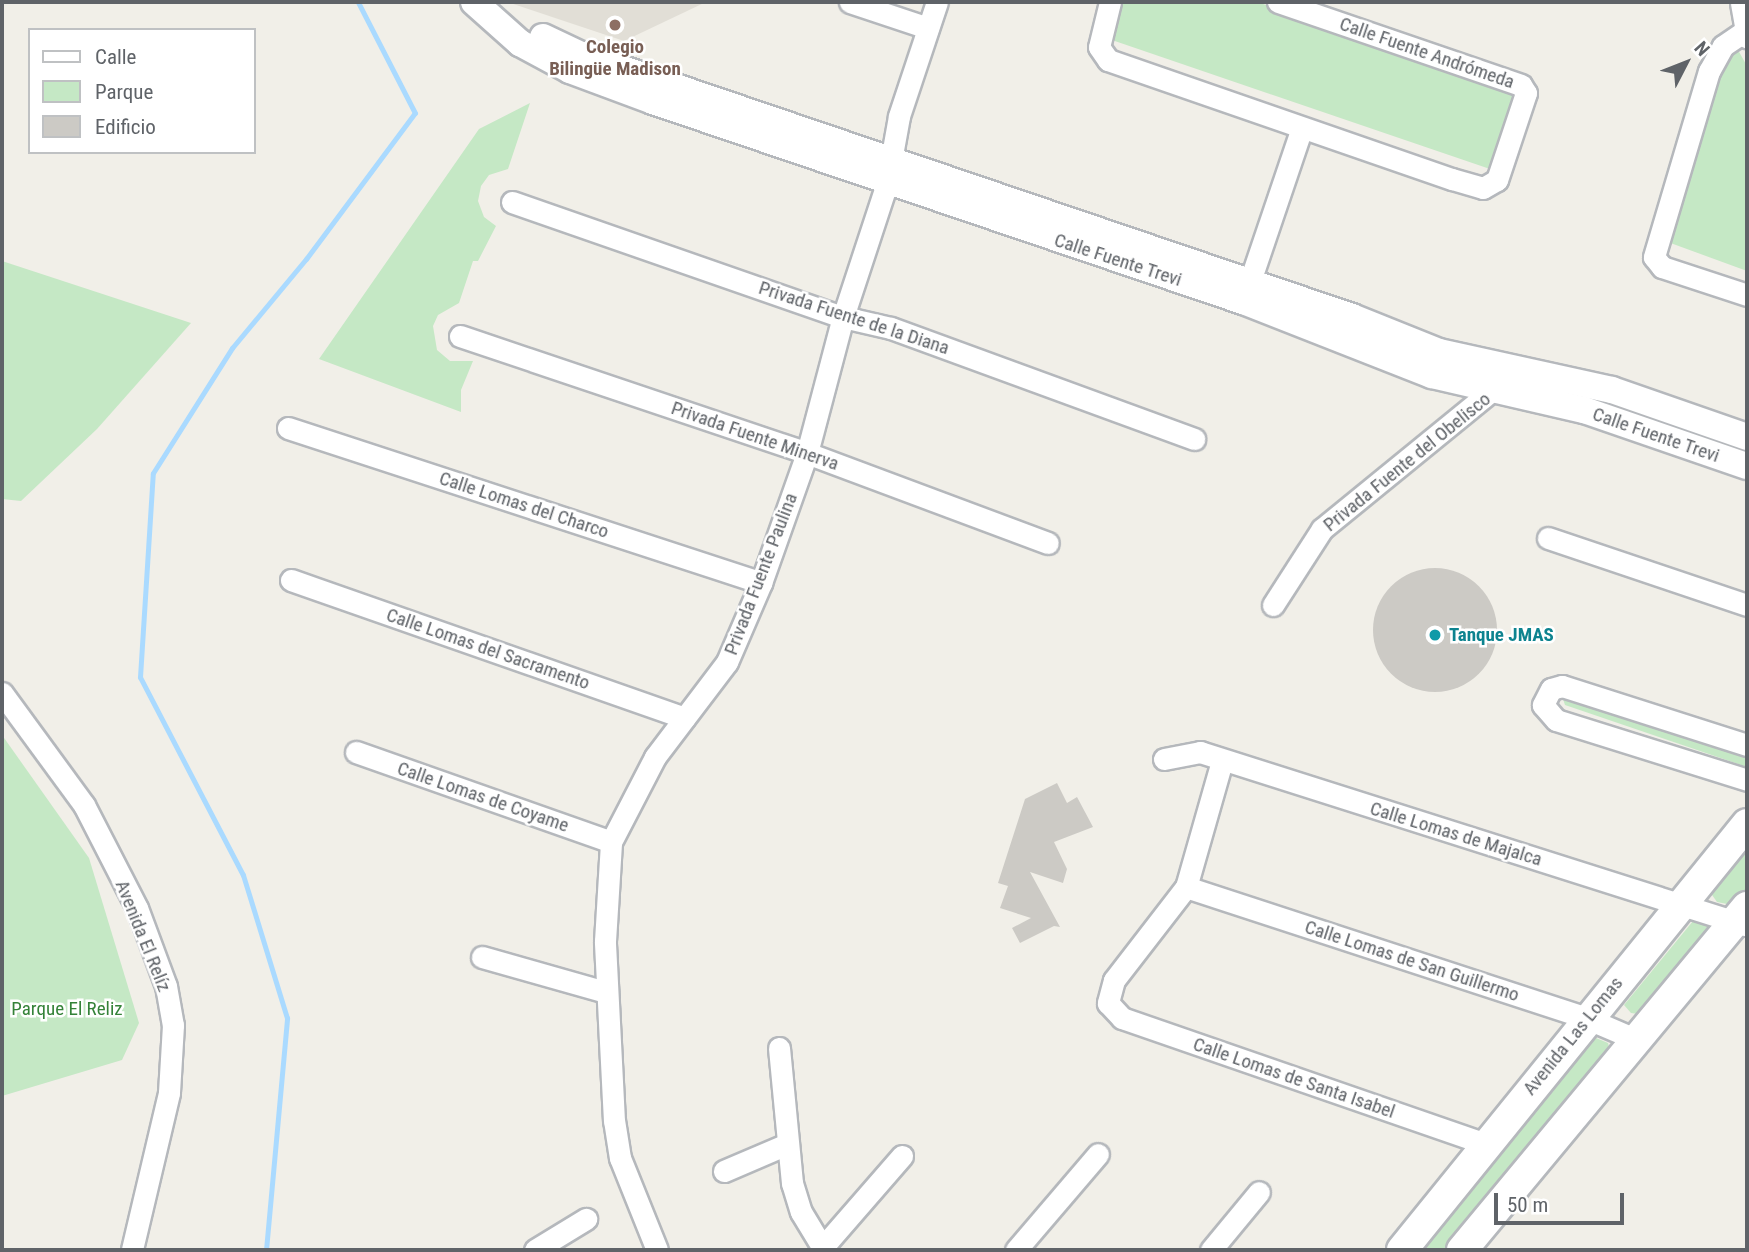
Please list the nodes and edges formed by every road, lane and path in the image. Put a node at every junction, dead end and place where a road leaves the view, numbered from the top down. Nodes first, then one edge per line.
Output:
1 (474, 2) edge
2 (850, 2) edge
3 (936, 2) edge
4 (1110, 2) edge
5 (1278, 2) edge
6 (1741, 3) edge
7 (928, 28) junction
8 (1746, 34) edge
9 (1301, 128) junction
10 (890, 171) junction
11 (512, 202) dead end
12 (1247, 292) junction
13 (1747, 295) edge
14 (843, 317) junction
15 (460, 336) dead end
16 (1515, 371) junction
17 (1496, 390) junction
18 (288, 428) dead end
19 (1747, 436) edge
20 (1194, 439) dead end
21 (807, 453) junction
22 (1747, 467) edge
23 (1548, 538) dead end
24 (1048, 543) dead end
25 (290, 580) dead end
26 (761, 583) junction
27 (1273, 605) dead end
28 (1747, 606) edge
29 (2, 694) edge
30 (685, 718) junction
31 (1747, 745) edge
32 (356, 752) dead end
33 (1164, 759) dead end
34 (1222, 761) junction
35 (1747, 780) edge
36 (1747, 824) edge
37 (611, 842) junction
38 (1186, 887) junction
39 (1681, 904) junction
40 (1743, 918) edge
41 (482, 957) dead end
42 (606, 992) junction
43 (1586, 1018) junction
44 (1635, 1039) junction
45 (779, 1048) dead end
46 (787, 1144) junction
47 (1486, 1144) junction
48 (1098, 1154) dead end
49 (902, 1156) dead end
50 (724, 1171) dead end
51 (1259, 1192) dead end
52 (586, 1219) dead end
53 (823, 1249) edge
54 (132, 1250) edge
55 (535, 1250) edge
56 (657, 1250) edge
57 (1016, 1250) edge
58 (1211, 1250) edge
59 (1402, 1250) edge
60 (1462, 1250) edge

1 - 10 street, Calle Fuente Trevi
2 - 7 street
3 - 7 street, Privada Fuente Paulina
4 - 9 street, Calle Fuente Andrómeda
5 - 9 street, Calle Fuente Andrómeda
6 - 8 street
7 - 10 street, Privada Fuente Paulina
8 - 13 street
9 - 12 street
10 - 12 street, Calle Fuente Trevi
10 - 14 street, Privada Fuente Paulina
11 - 14 street, Privada Fuente de la Diana
12 - 16 street, Calle Fuente Trevi
12 - 17 street, Calle Fuente Trevi
14 - 20 street, Privada Fuente de la Diana
14 - 21 street, Privada Fuente Paulina
15 - 21 street, Privada Fuente Minerva
16 - 17 street, Privada Fuente del Obelisco
16 - 19 street, Calle Fuente Trevi
17 - 22 street, Calle Fuente Trevi
17 - 27 street, Privada Fuente del Obelisco
18 - 26 street, Calle Lomas del Charco
21 - 24 street, Privada Fuente Minerva
21 - 26 street, Privada Fuente Paulina
23 - 28 street
25 - 30 street, Calle Lomas del Sacramento
26 - 30 street, Privada Fuente Paulina
29 - 54 street, Avenida El Relíz
30 - 37 street, Privada Fuente Paulina
31 - 35 street
32 - 37 street, Calle Lomas de Coyame
33 - 34 street, Calle Lomas de Majalca
34 - 38 street
34 - 39 street, Calle Lomas de Majalca
36 - 39 main road, Avenida Las Lomas
37 - 42 street, Privada Fuente Paulina
38 - 43 street, Calle Lomas de San Guillermo
38 - 47 street, Calle Lomas de Santa Isabel
39 - 40 street, Calle Lomas de Majalca
39 - 43 main road, Avenida Las Lomas
40 - 44 main road
41 - 42 street
42 - 56 street, Privada Fuente Paulina
43 - 44 street, Calle Lomas de San Guillermo
43 - 47 main road, Avenida Las Lomas
44 - 60 main road
45 - 46 street
46 - 50 street
46 - 53 street
47 - 59 main road, Avenida Las Lomas
48 - 57 street
49 - 53 street
51 - 58 street
52 - 55 street

